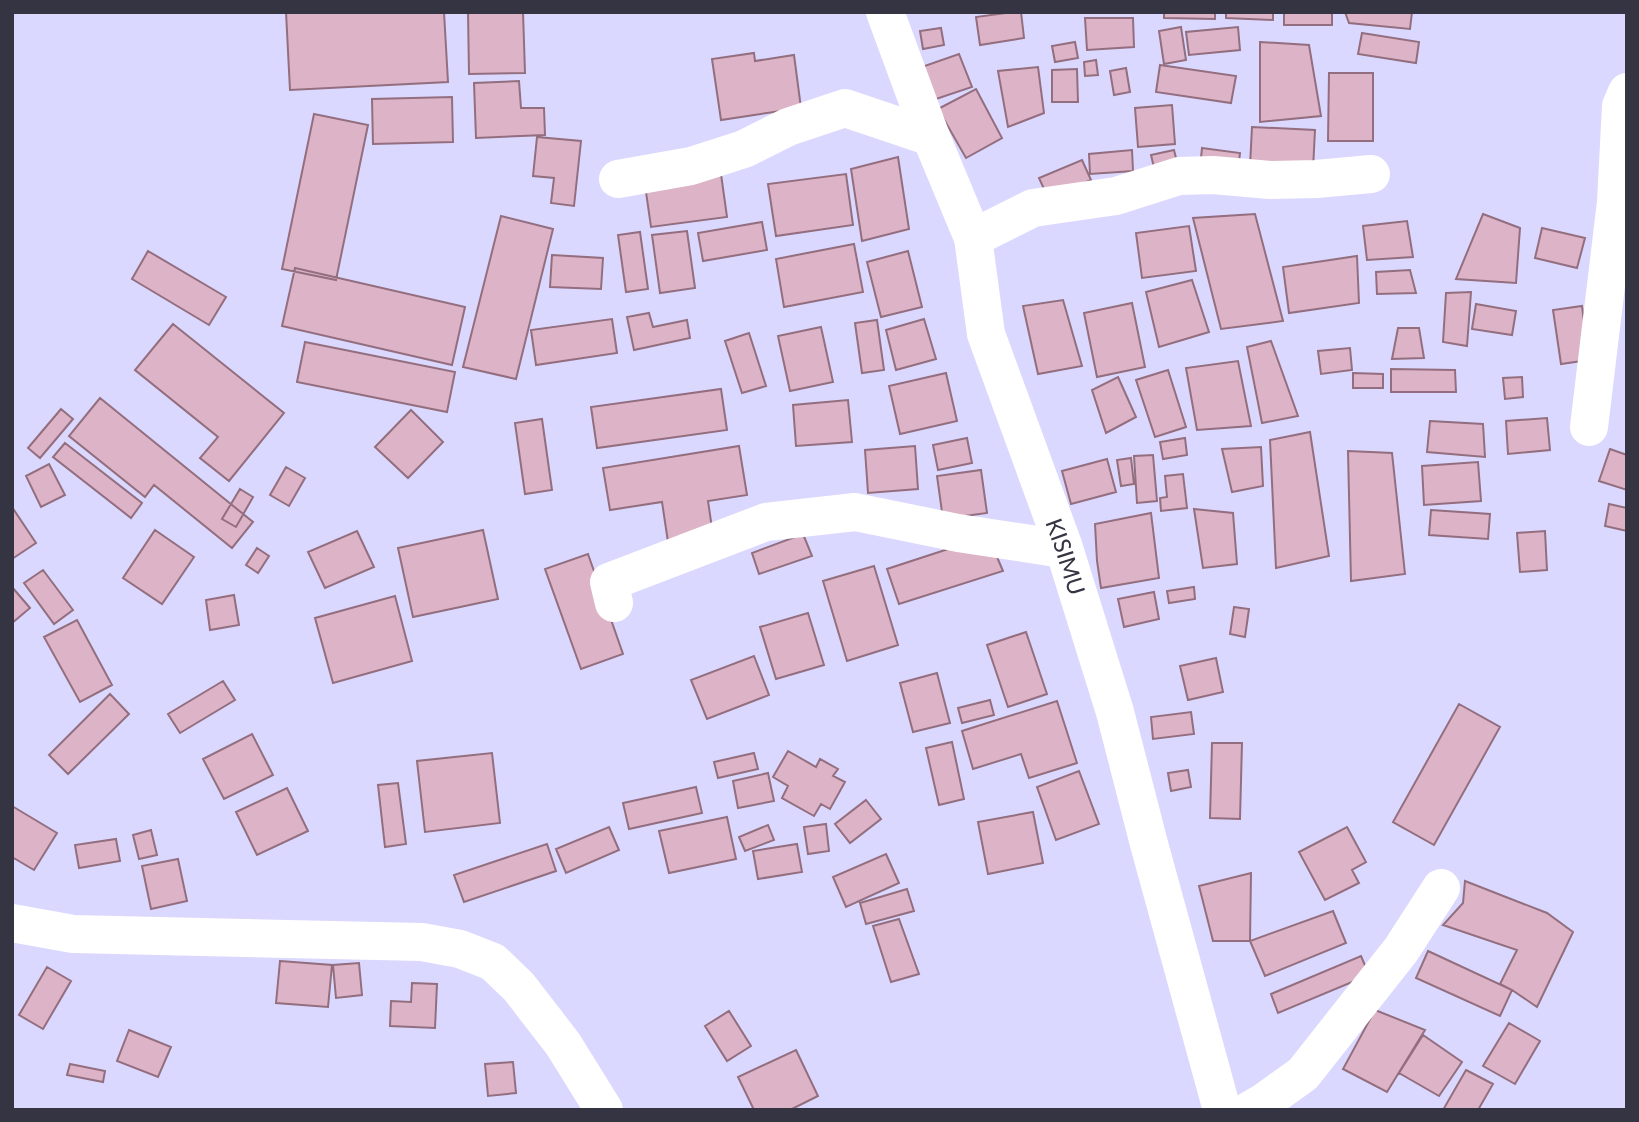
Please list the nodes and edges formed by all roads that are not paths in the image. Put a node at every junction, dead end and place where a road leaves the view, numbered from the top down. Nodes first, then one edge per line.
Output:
1 (885, 12) edge
2 (1627, 92) edge
3 (931, 137) junction
4 (1371, 174) dead end
5 (618, 179) dead end
6 (973, 238) junction
7 (1589, 427) dead end
8 (1063, 549) junction
9 (614, 603) dead end
10 (1441, 887) dead end
11 (12, 923) edge
12 (604, 1110) edge
13 (1222, 1110) edge
14 (1250, 1110) edge

1 - 3 street, KISIMU
2 - 7 street
3 - 5 street
3 - 6 street, KISIMU
4 - 6 street
6 - 8 street, KISIMU
8 - 9 street
8 - 13 street, KISIMU
10 - 14 street
11 - 12 street

